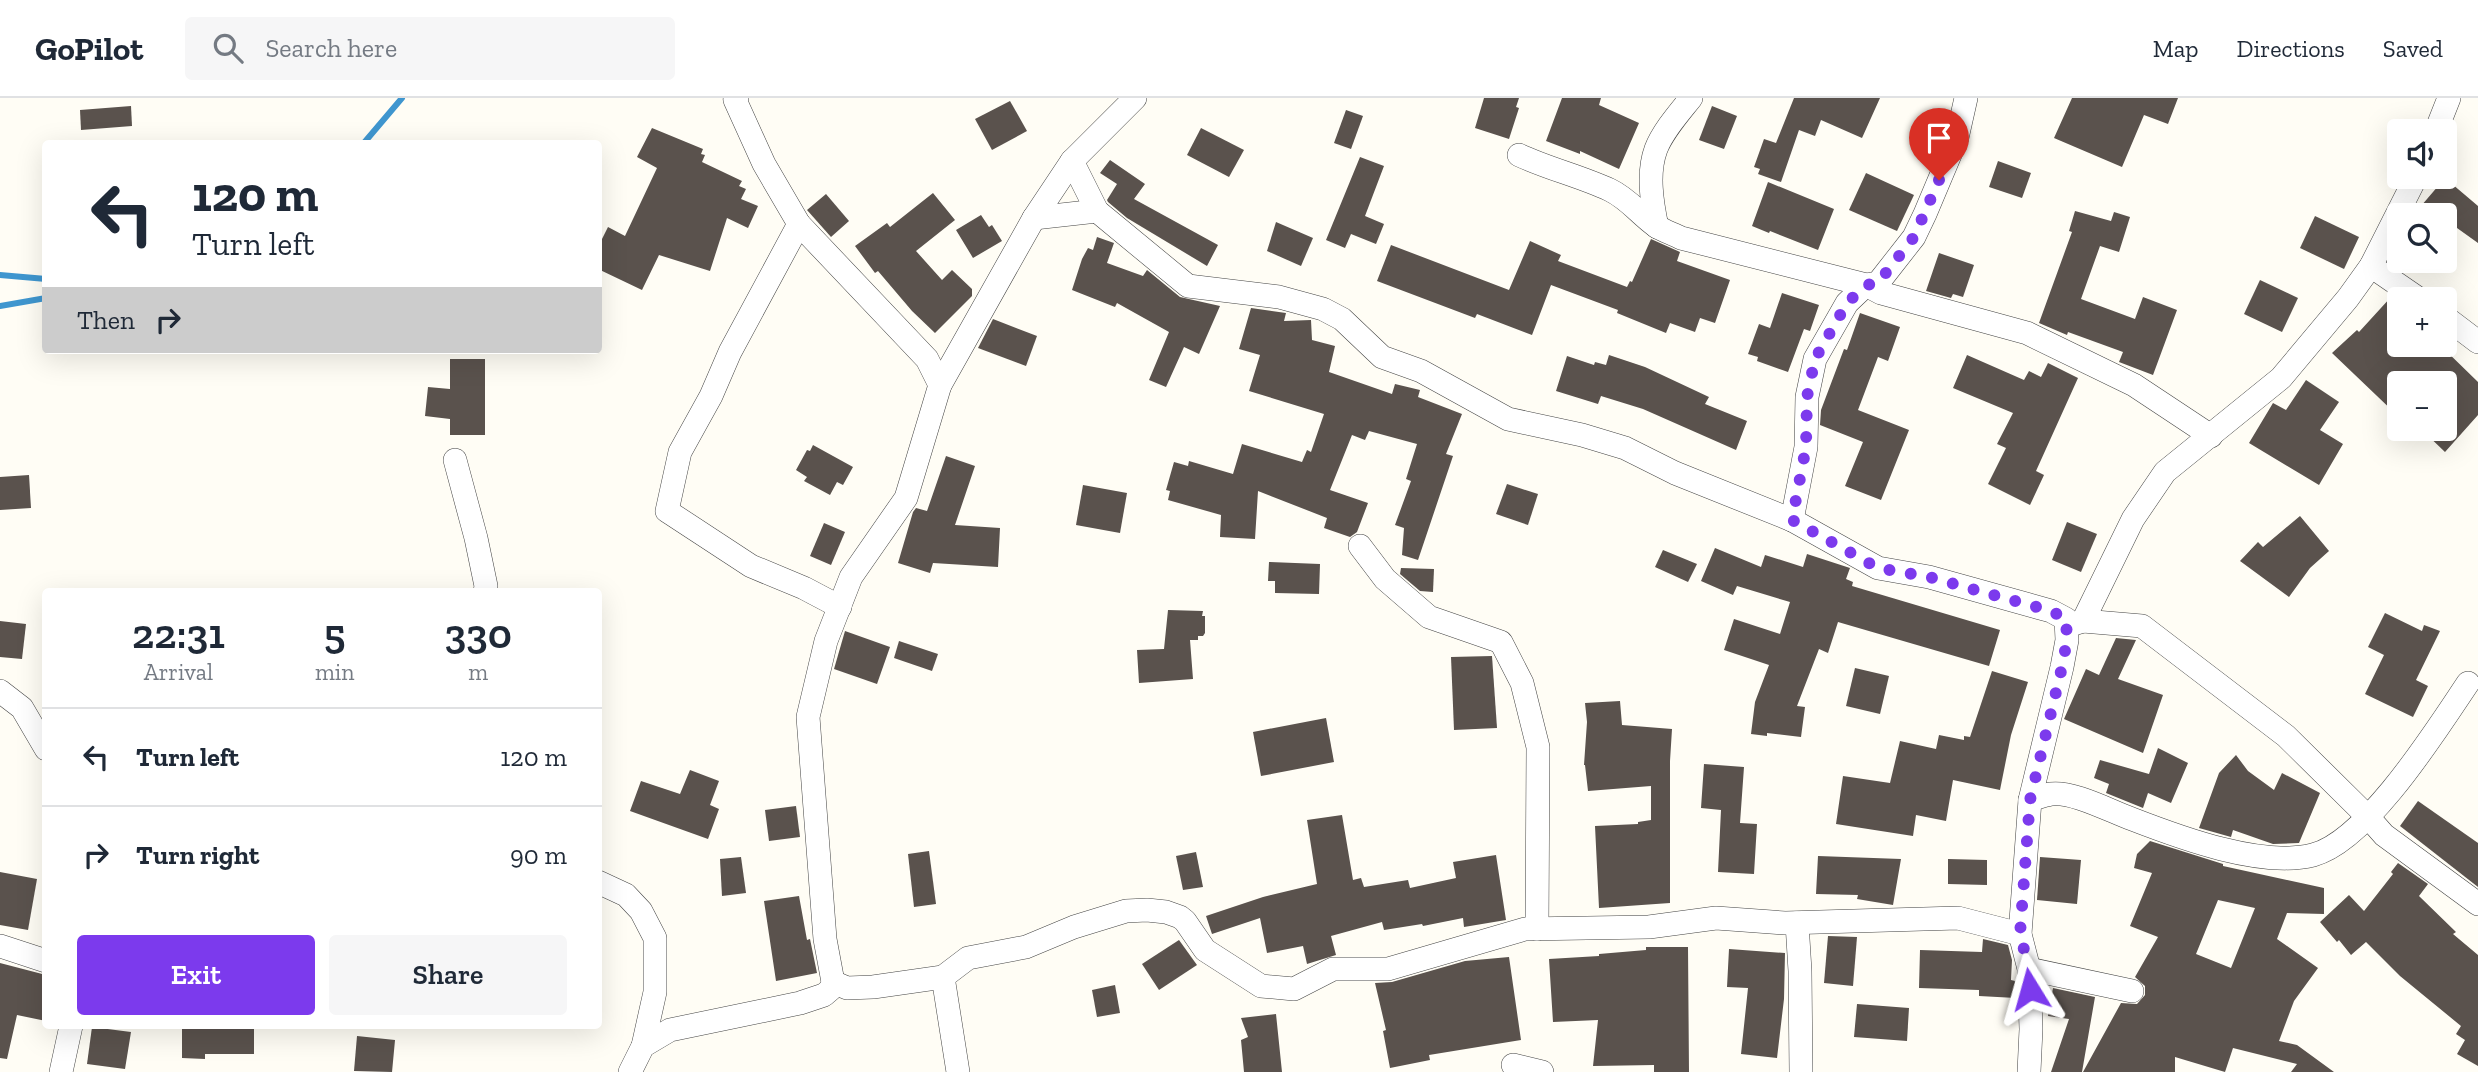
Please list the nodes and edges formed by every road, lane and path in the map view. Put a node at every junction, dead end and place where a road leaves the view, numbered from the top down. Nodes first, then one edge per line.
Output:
1 (737, 98) edge
2 (1135, 98) edge
3 (1691, 98) edge
4 (1966, 98) edge
5 (2449, 98) edge
6 (2441, 119) edge
7 (1519, 155) dead end
8 (1072, 161) junction
9 (2410, 189) edge
10 (1097, 211) junction
11 (1034, 218) junction
12 (799, 224) junction
13 (1657, 227) junction
14 (2371, 266) junction
15 (1866, 285) junction
16 (2402, 287) edge
17 (2457, 326) edge
18 (2478, 342) edge
19 (940, 385) junction
20 (2211, 436) junction
21 (455, 460) dead end
22 (1792, 520) junction
23 (1360, 546) dead end
24 (486, 588) edge
25 (839, 607) junction
26 (2075, 623) junction
27 (2468, 683) dead end
28 (0, 691) edge
29 (42, 742) edge
30 (2030, 800) junction
31 (2369, 818) junction
32 (602, 884) edge
33 (2478, 904) edge
34 (1797, 923) junction
35 (1537, 929) junction
36 (2020, 934) junction
37 (0, 946) edge
38 (42, 960) edge
39 (2029, 969) junction
40 (943, 977) junction
41 (833, 982) junction
42 (2132, 991) dead end
43 (70, 1029) edge
44 (643, 1046) junction
45 (1513, 1065) dead end
46 (61, 1072) edge
47 (629, 1072) edge
48 (958, 1072) edge
49 (1542, 1072) edge
50 (1801, 1072) edge
51 (2029, 1072) edge

1 - 12 street
2 - 8 street
3 - 13 street
4 - 15 street
5 - 6 street
7 - 13 street
8 - 10 street
8 - 11 street
9 - 14 street
10 - 11 street
10 - 22 street
11 - 19 street
12 - 19 street
12 - 25 street
13 - 15 street
14 - 16 street
14 - 20 street
15 - 20 street
15 - 22 street
17 - 18 street
19 - 25 street
20 - 26 street
21 - 24 street
22 - 26 street
23 - 35 street
25 - 41 street
26 - 30 street
26 - 31 street
27 - 31 street
28 - 29 street
30 - 31 street
30 - 36 street
31 - 33 street
32 - 44 street
34 - 35 street
34 - 36 street
34 - 50 street
35 - 40 street
36 - 39 street
37 - 38 street
39 - 42 street
39 - 51 street
40 - 41 street
40 - 48 street
41 - 44 street
43 - 46 street
44 - 47 street
45 - 49 street

